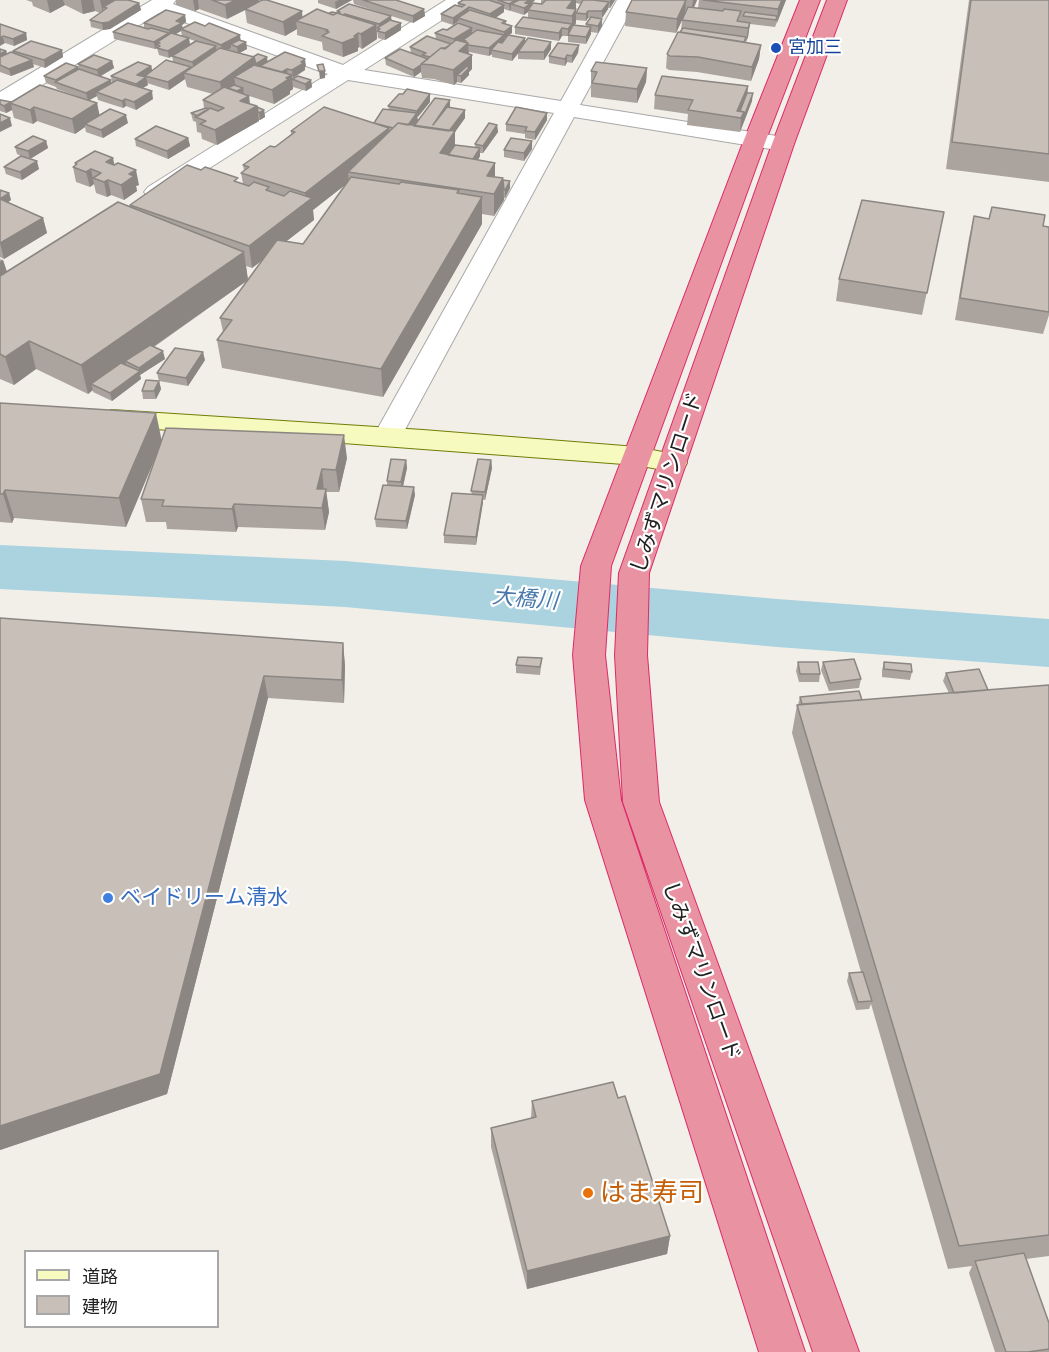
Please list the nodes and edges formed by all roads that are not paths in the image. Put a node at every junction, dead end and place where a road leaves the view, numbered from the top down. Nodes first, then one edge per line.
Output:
1 (460, 0) edge
2 (627, 0) edge
3 (810, 0) edge
4 (837, 0) edge
5 (162, 3) edge
6 (346, 73) junction
7 (0, 79) edge
8 (25, 87) junction
9 (0, 101) edge
10 (565, 110) junction
11 (754, 140) junction
12 (783, 144) junction
13 (138, 204) edge
14 (82, 417) edge
15 (387, 436) junction
16 (637, 456) junction
17 (673, 462) junction
18 (782, 1352) edge
19 (836, 1352) edge

1 - 6 street
2 - 10 street
3 - 11 highway, しみずマリンロード
4 - 12 highway, しみずマリンロード
5 - 6 street
5 - 8 street
6 - 10 street
6 - 13 street
7 - 8 street
8 - 9 street
10 - 11 street
10 - 15 street
11 - 12 street
11 - 16 highway, しみずマリンロード
12 - 17 highway, しみずマリンロード
14 - 15 street
15 - 16 street
16 - 17 street
16 - 18 highway, しみずマリンロード
17 - 19 highway, しみずマリンロード

